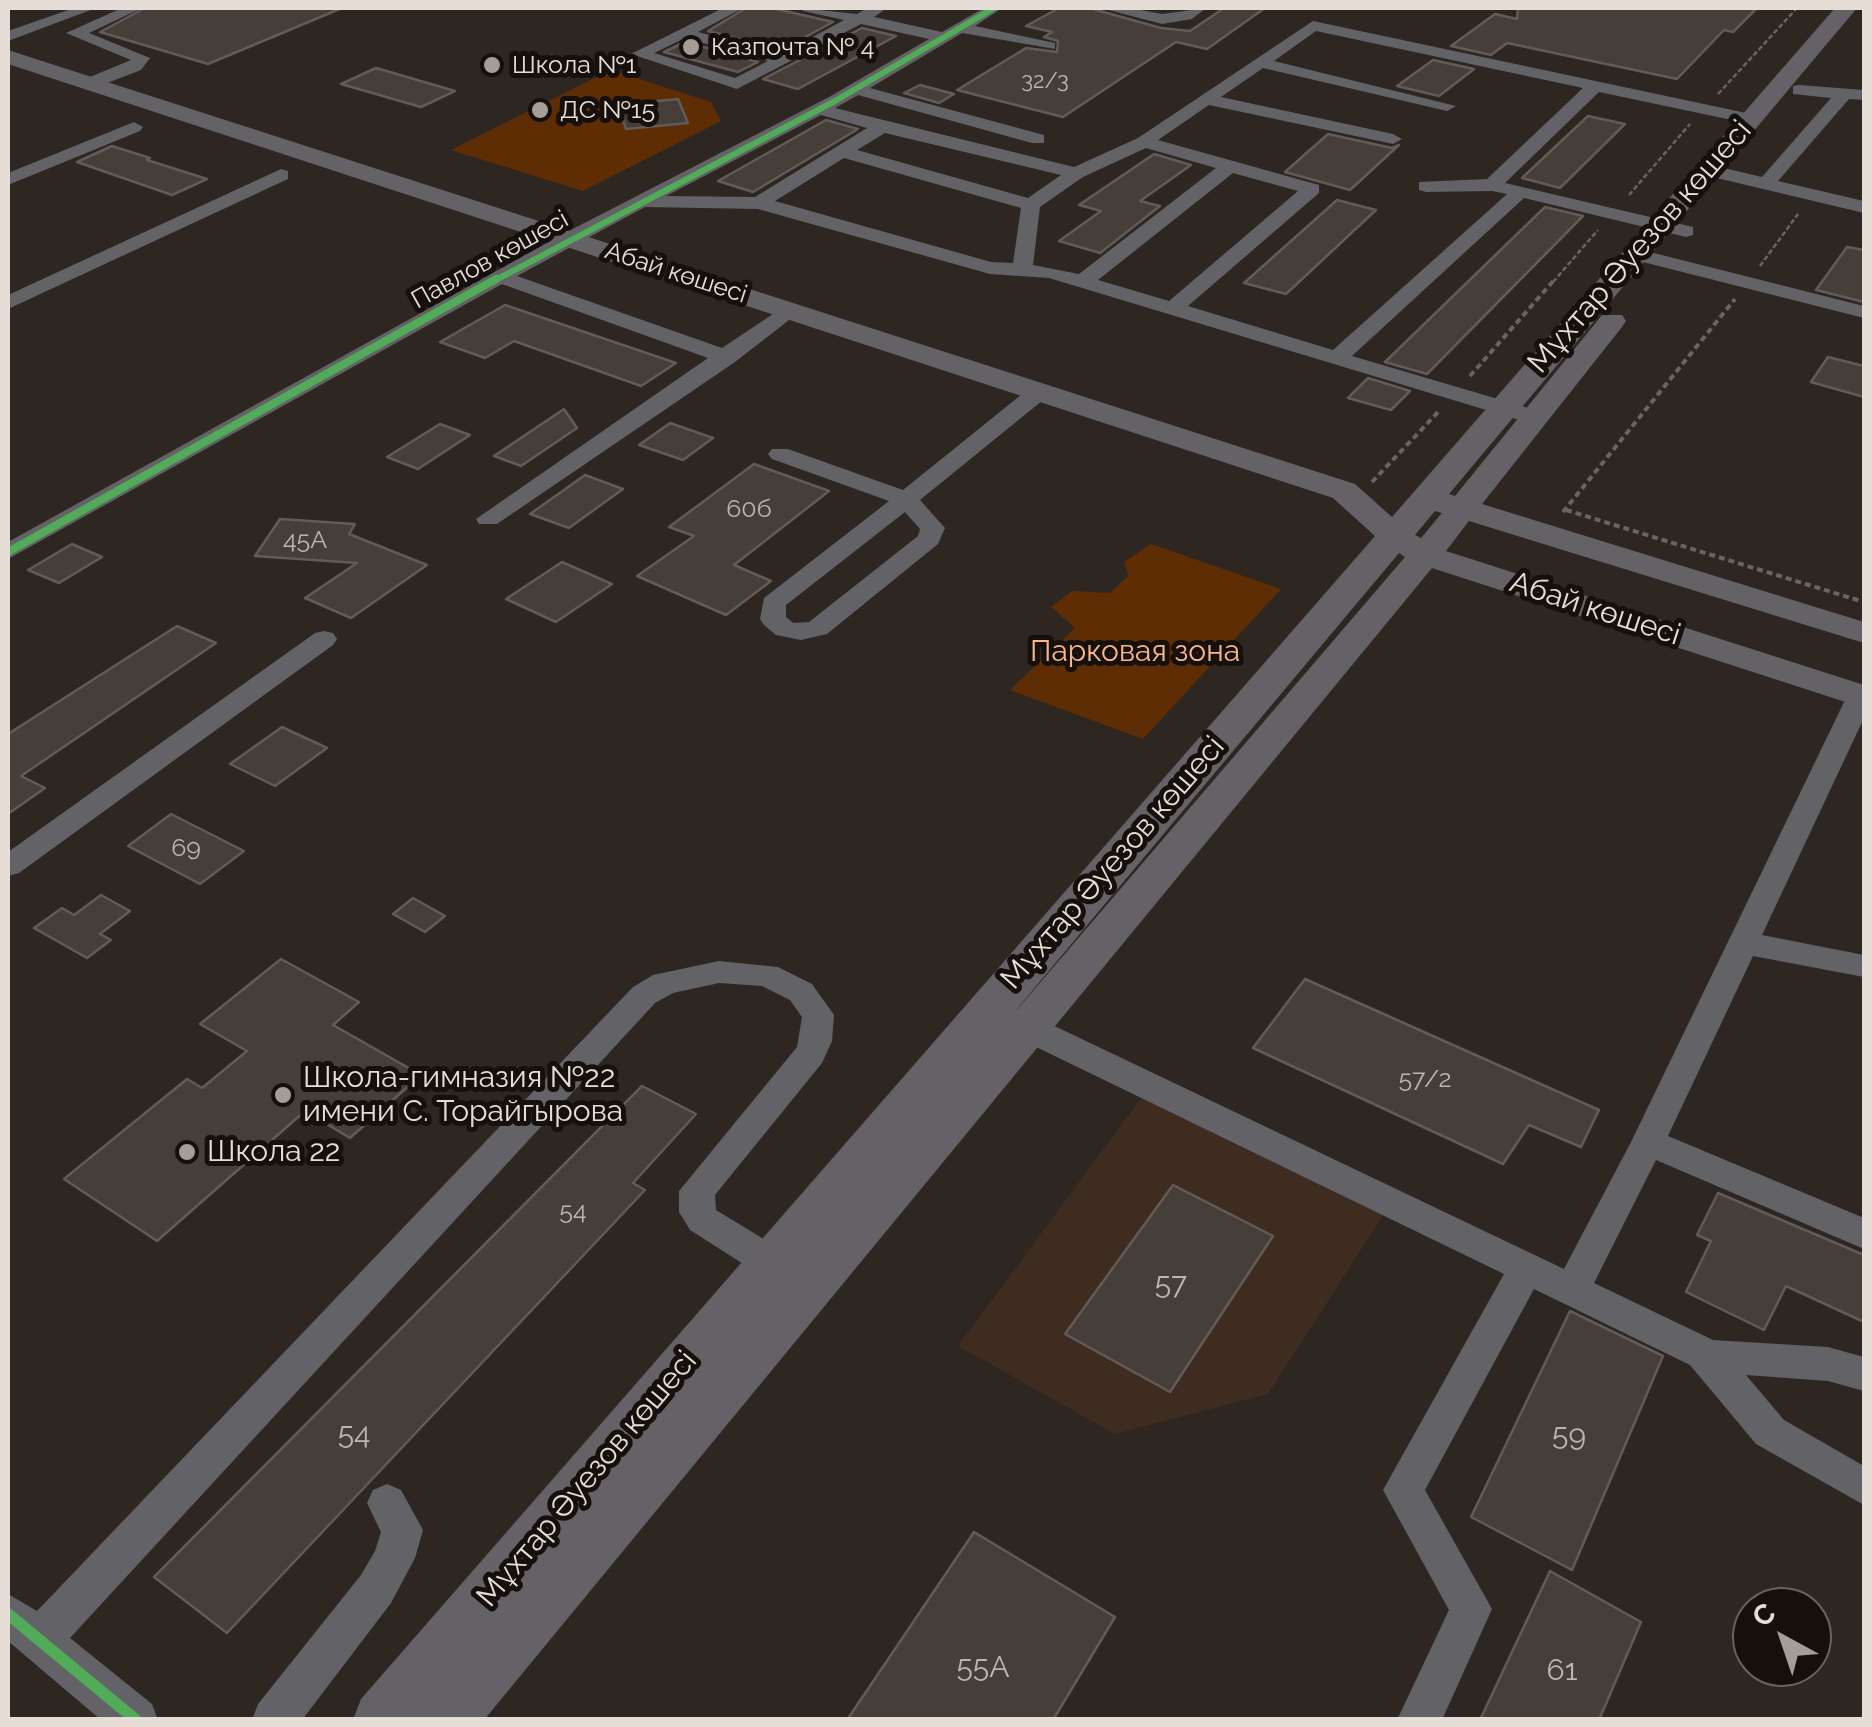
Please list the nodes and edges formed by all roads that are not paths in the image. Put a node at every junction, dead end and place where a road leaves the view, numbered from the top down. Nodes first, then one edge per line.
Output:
1 (88, 8) edge
2 (134, 8) edge
3 (734, 8) edge
4 (814, 8) edge
5 (879, 8) edge
6 (994, 8) edge
7 (1109, 8) edge
8 (1198, 8) edge
9 (1846, 8) edge
10 (1864, 12) edge
11 (859, 18) junction
12 (681, 32) junction
13 (952, 32) junction
14 (8, 36) edge
15 (1049, 46) dead end
16 (8, 57) edge
17 (785, 60) junction
18 (1258, 62) junction
19 (91, 83) junction
20 (1596, 85) junction
21 (854, 90) junction
22 (1800, 90) junction
23 (1864, 94) edge
24 (1843, 95) junction
25 (1204, 99) junction
26 (1447, 106) dead end
27 (820, 109) junction
28 (1751, 119) junction
29 (882, 126) junction
30 (134, 127) dead end
31 (1038, 139) dead end
32 (1393, 139) dead end
33 (1144, 142) junction
34 (842, 152) junction
35 (1231, 166) junction
36 (1717, 173) junction
37 (1076, 174) junction
38 (280, 175) dead end
39 (8, 180) edge
40 (1766, 184) junction
41 (1492, 185) junction
42 (1426, 186) dead end
43 (1520, 192) junction
44 (643, 200) junction
45 (759, 202) junction
46 (1031, 205) junction
47 (1864, 207) edge
48 (570, 238) junction
49 (1659, 243) junction
50 (1022, 270) junction
51 (500, 277) junction
52 (1082, 282) junction
53 (8, 303) edge
54 (1172, 309) junction
55 (792, 310) junction
56 (1864, 312) edge
57 (727, 357) junction
58 (1337, 358) junction
59 (1040, 392) junction
60 (1518, 412) junction
61 (780, 454) dead end
62 (1354, 491) junction
63 (906, 499) junction
64 (1443, 503) junction
65 (488, 519) dead end
66 (8, 520) edge
67 (38, 535) junction
68 (1410, 546) junction
69 (8, 552) edge
70 (1864, 633) edge
71 (324, 639) dead end
72 (1859, 713) edge
73 (8, 866) edge
74 (1743, 943) junction
75 (1864, 966) edge
76 (1006, 1018) junction
77 (1648, 1142) junction
78 (1864, 1234) edge
79 (772, 1263) junction
80 (1526, 1268) junction
81 (1573, 1288) junction
82 (1704, 1354) junction
83 (1864, 1374) edge
84 (1864, 1487) edge
85 (386, 1503) dead end
86 (23, 1627) edge
87 (136, 1720) edge
88 (274, 1720) edge
89 (382, 1720) edge
90 (446, 1720) edge
91 (1420, 1720) edge

1 - 14 street
2 - 19 street
3 - 12 street
4 - 11 street
5 - 11 street
6 - 13 street, Павлов көшесі
7 - 8 street
9 - 28 main road, Мұхтар Әуезов көшесі
10 - 22 main road, Мұхтар Әуезов көшесі
11 - 13 street
11 - 17 street
12 - 17 street
12 - 17 street
13 - 15 street
13 - 21 street, Павлов көшесі
16 - 19 main road, Абай көшесі
18 - 20 street
18 - 25 street
18 - 26 street
19 - 48 main road, Абай көшесі
20 - 28 street
20 - 41 street
21 - 27 street, Павлов көшесі
21 - 31 street
22 - 24 street
22 - 36 main road, Мұхтар Әуезов көшесі
23 - 24 street
24 - 40 street
25 - 32 street
25 - 33 street
27 - 29 street
27 - 44 street, Павлов көшесі
28 - 36 main road, Мұхтар Әуезов көшесі
29 - 34 street
29 - 37 street
30 - 39 street
33 - 35 street
33 - 37 street
34 - 45 street
34 - 46 street
35 - 52 street
35 - 54 street
36 - 40 street
36 - 49 main road, Мұхтар Әуезов көшесі
37 - 46 street
38 - 53 street
40 - 47 street
41 - 42 street
41 - 43 street
43 - 49 street
43 - 58 street
44 - 45 street
44 - 48 street, Павлов көшесі
45 - 50 street
46 - 50 street
48 - 51 street, Павлов көшесі
48 - 55 main road, Абай көшесі
49 - 56 street
49 - 60 main road, Мұхтар Әуезов көшесі
50 - 52 street
51 - 57 street
51 - 67 street, Павлов көшесі
52 - 54 street
54 - 58 street
55 - 57 street
55 - 59 main road, Абай көшесі
57 - 65 street
58 - 60 street
59 - 62 main road, Абай көшесі
59 - 63 street
60 - 64 main road, Мұхтар Әуезов көшесі
61 - 63 street
62 - 64 main road, Абай көшесі
62 - 68 main road, Абай көшесі
63 - 63 street
64 - 68 main road, Мұхтар Әуезов көшесі
64 - 70 main road, Абай көшесі
66 - 67 street
67 - 69 street, Павлов көшесі
68 - 72 main road, Абай көшесі
68 - 76 main road, Мұхтар Әуезов көшесі
71 - 73 street
72 - 74 street
74 - 75 street
74 - 77 street
76 - 79 main road, Мұхтар Әуезов көшесі
76 - 80 street
76 - 90 main road, Мұхтар Әуезов көшесі
77 - 78 street
77 - 81 street
79 - 86 street
79 - 89 main road, Мұхтар Әуезов көшесі
80 - 81 street
80 - 91 street
81 - 82 street
82 - 83 street
82 - 84 street
85 - 88 street
86 - 87 street

